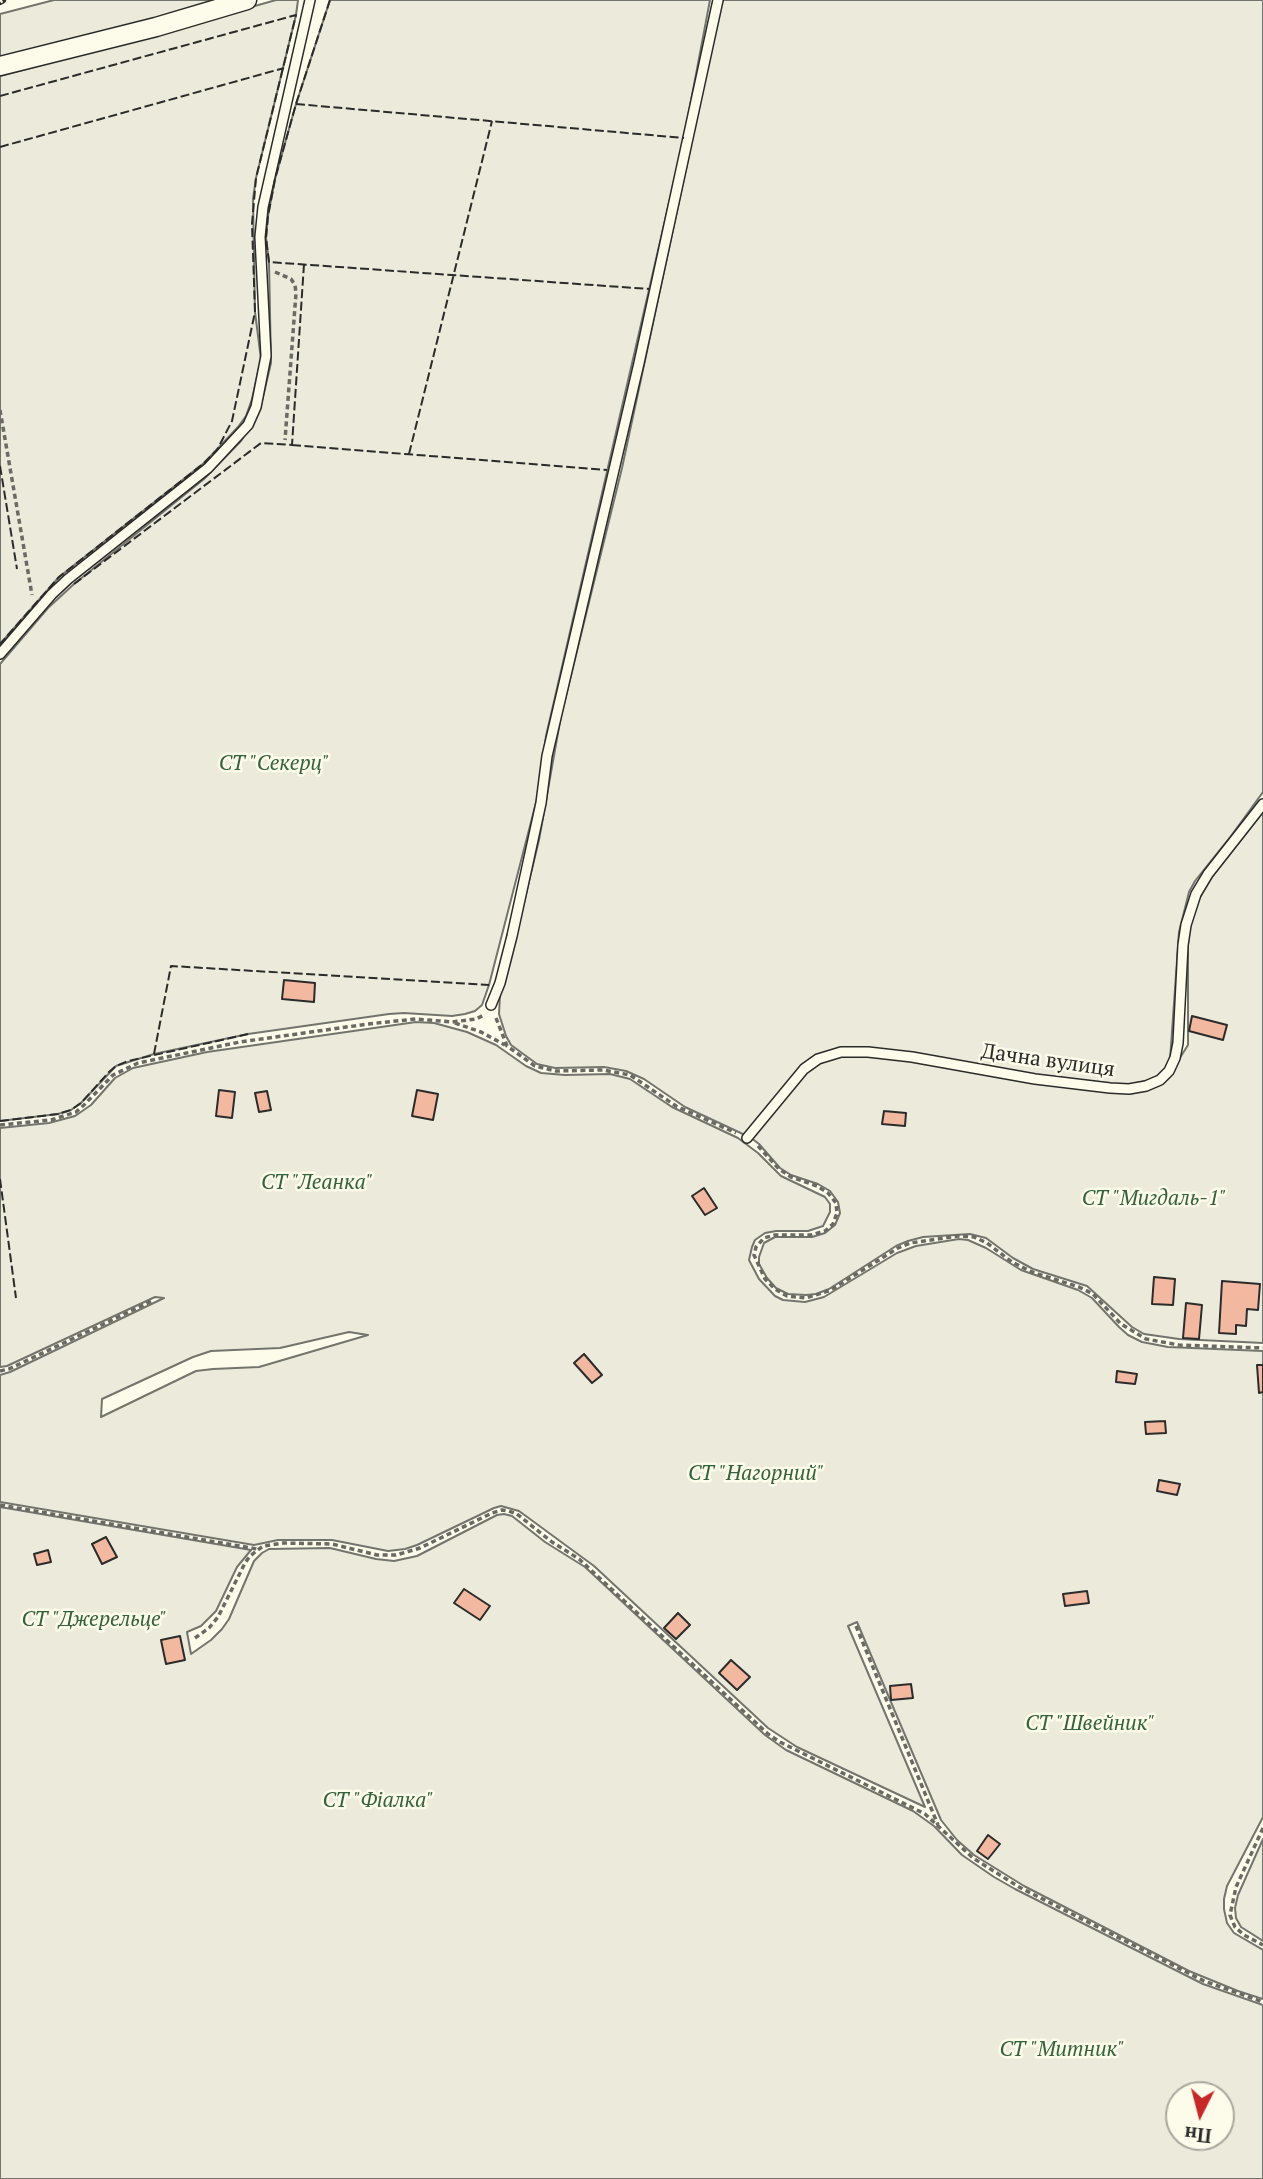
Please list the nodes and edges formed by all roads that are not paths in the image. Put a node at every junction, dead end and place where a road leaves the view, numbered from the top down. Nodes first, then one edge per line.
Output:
1 (247, 0) edge
2 (310, 0) edge
3 (718, 0) edge
4 (0, 66) edge
5 (0, 654) edge
6 (1263, 804) edge
7 (491, 1005) road end
8 (747, 1138) road end

1 - 4 street
2 - 5 lane
3 - 7 lane
6 - 8 lane, Дачна вулиця

